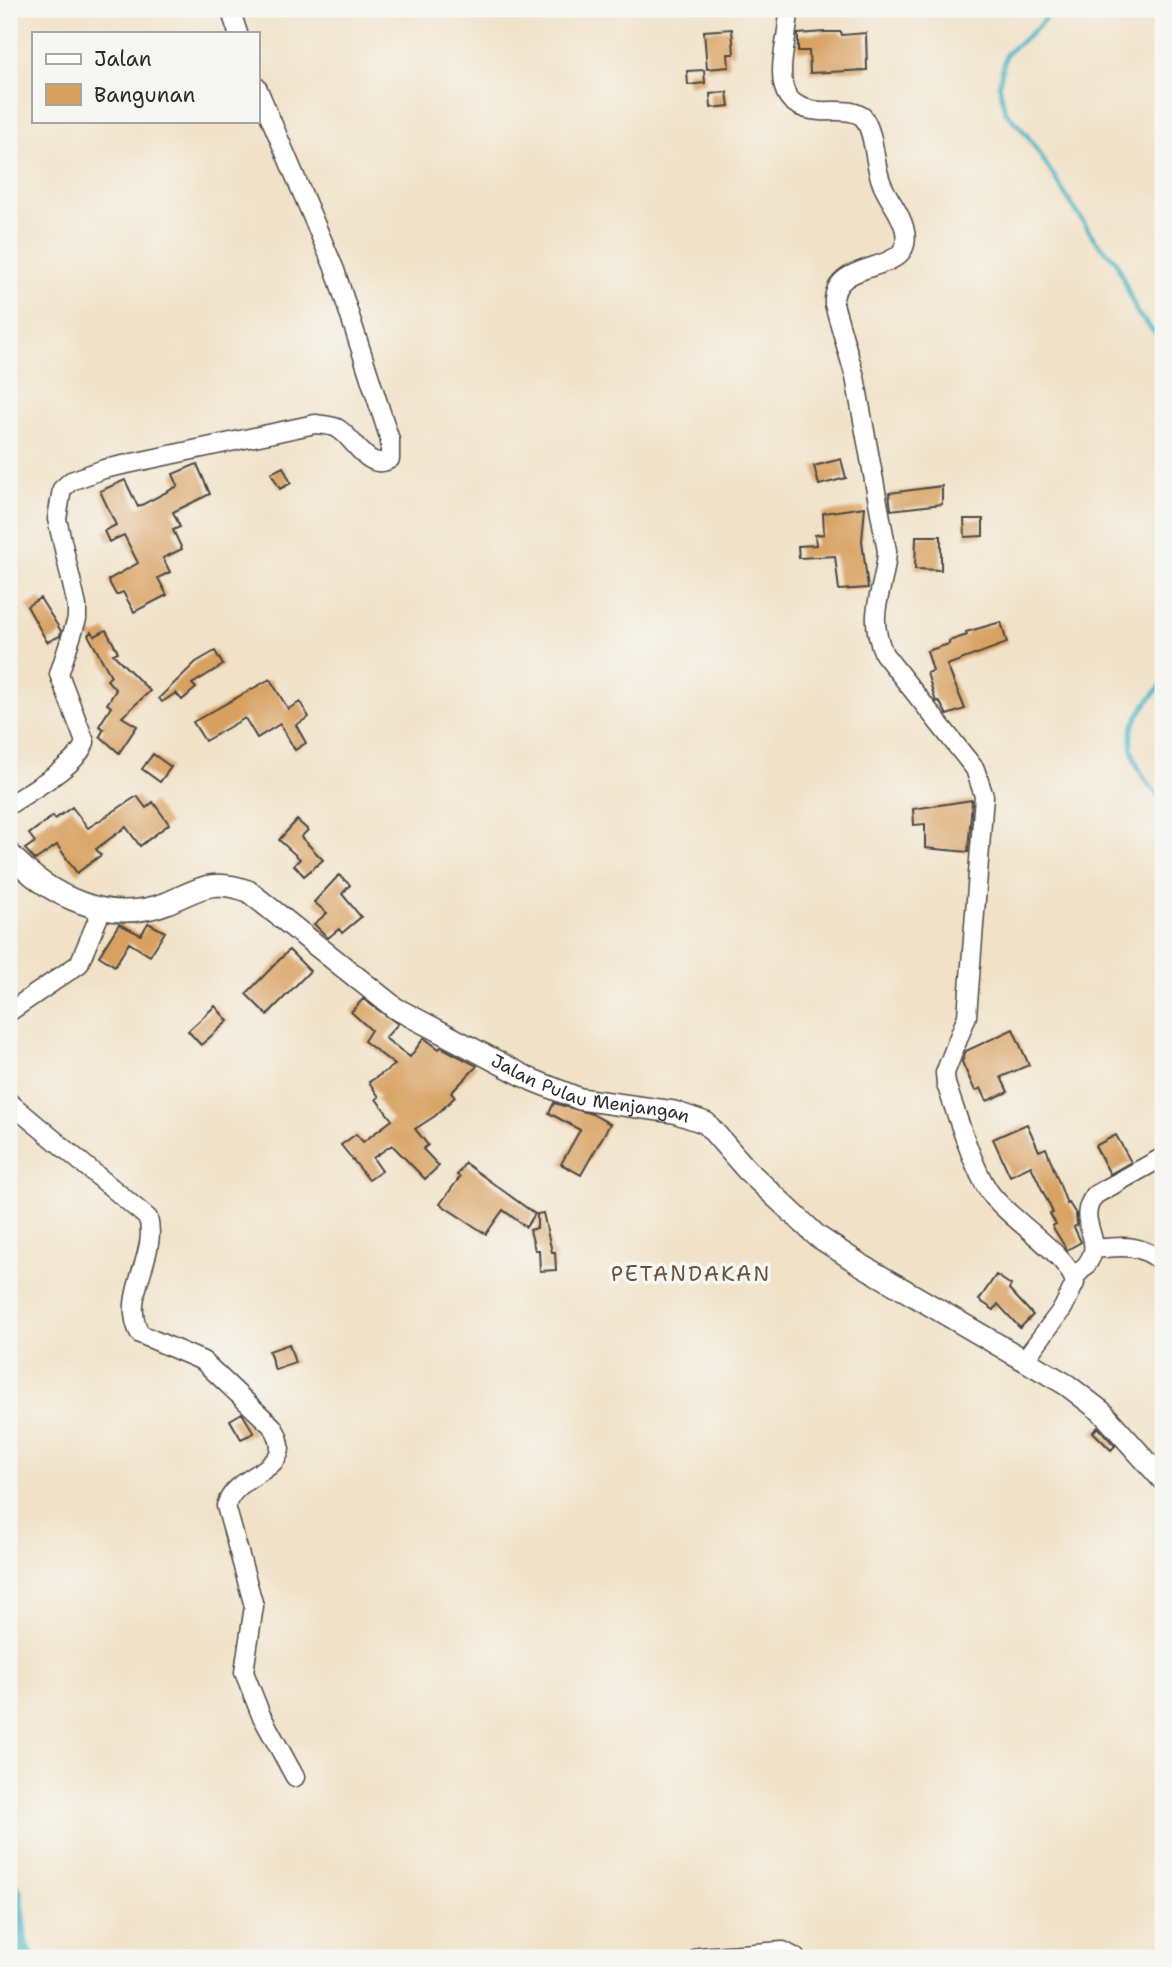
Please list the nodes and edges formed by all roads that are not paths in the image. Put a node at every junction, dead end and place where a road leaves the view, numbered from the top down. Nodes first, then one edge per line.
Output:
1 (230, 9) edge
2 (789, 9) edge
3 (238, 32) edge
4 (259, 92) edge
5 (9, 805) edge
6 (9, 853) edge
7 (102, 909) junction
8 (9, 1012) edge
9 (9, 1102) edge
10 (1163, 1157) edge
11 (1094, 1249) junction
12 (1163, 1262) edge
13 (1074, 1277) junction
14 (1025, 1359) junction
15 (1163, 1480) edge
16 (295, 1777) dead end
17 (699, 1957) edge
18 (796, 1958) edge

1 - 3 street
2 - 13 street
4 - 5 street
6 - 7 street, Jalan Pulau Menjangan
7 - 8 street
7 - 14 street, Jalan Pulau Menjangan
9 - 16 street
10 - 11 street
11 - 12 street
11 - 13 street
13 - 14 street
14 - 15 street, Jalan Pulau Menjangan
17 - 18 street

